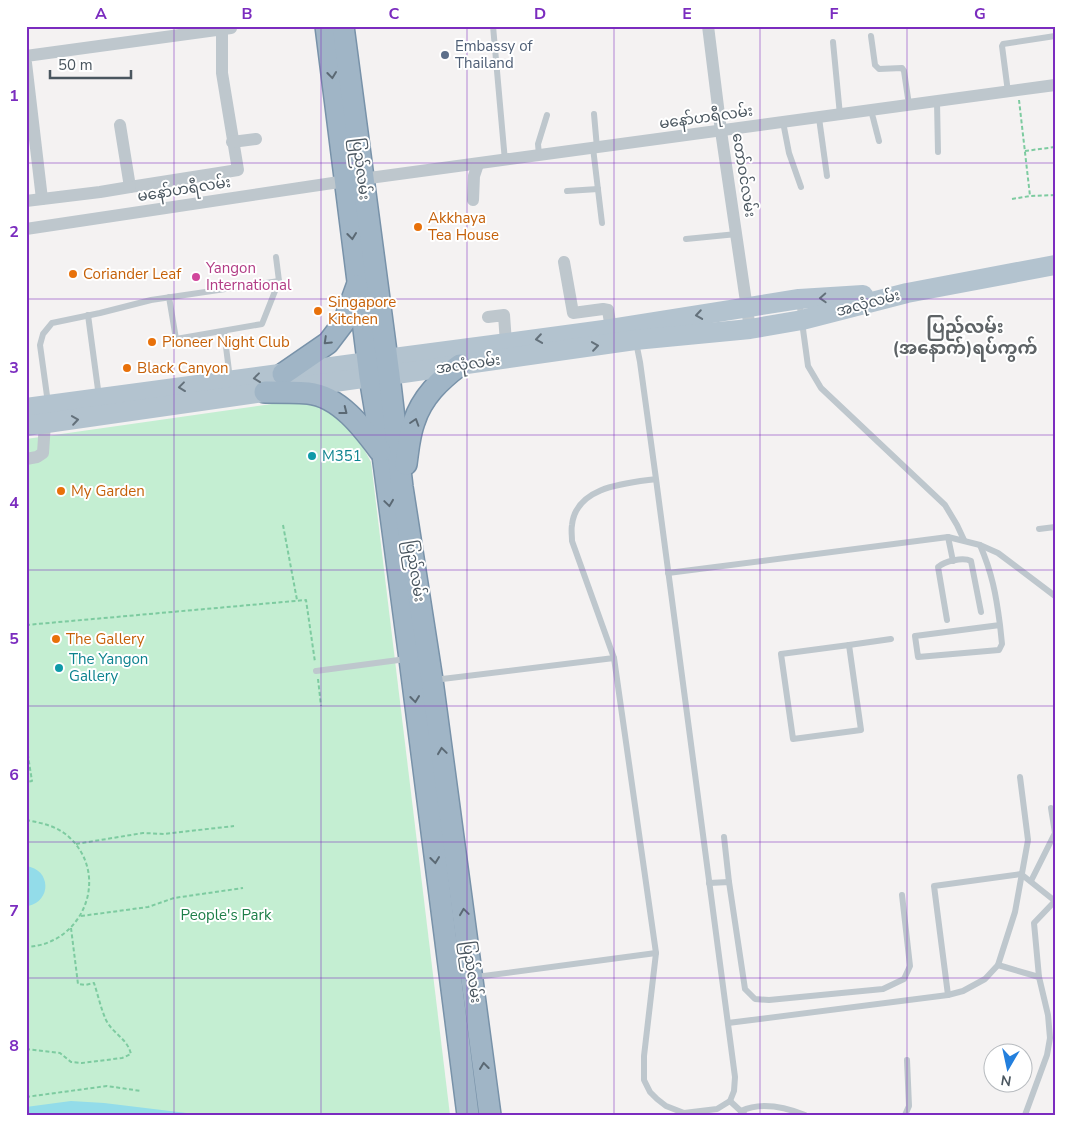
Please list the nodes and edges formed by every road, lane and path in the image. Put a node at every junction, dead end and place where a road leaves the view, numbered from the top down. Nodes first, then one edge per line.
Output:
1 (326, 26) edge
2 (343, 26) edge
3 (493, 26) edge
4 (708, 26) edge
5 (228, 28) edge
6 (871, 36) dead end
7 (1055, 36) edge
8 (833, 42) dead end
9 (26, 56) edge
10 (26, 63) edge
11 (1055, 85) edge
12 (1013, 91) junction
13 (937, 102) junction
14 (909, 105) junction
15 (871, 110) junction
16 (594, 114) dead end
17 (547, 115) dead end
18 (840, 115) junction
19 (819, 118) junction
20 (783, 122) junction
21 (120, 125) dead end
22 (721, 131) junction
23 (256, 139) dead end
24 (879, 141) dead end
25 (232, 142) junction
26 (1055, 147) edge
27 (595, 148) junction
28 (938, 152) dead end
29 (1025, 152) junction
30 (539, 156) junction
31 (504, 160) junction
32 (478, 164) junction
33 (827, 176) dead end
34 (354, 180) junction
35 (130, 187) junction
36 (801, 187) dead end
37 (598, 189) junction
38 (567, 191) dead end
39 (1055, 194) edge
40 (1030, 196) junction
41 (42, 199) junction
42 (1012, 199) dead end
43 (473, 200) dead end
44 (26, 201) edge
45 (602, 224) dead end
46 (26, 229) edge
47 (737, 234) junction
48 (686, 239) dead end
49 (276, 257) dead end
50 (564, 262) dead end
51 (1055, 265) edge
52 (279, 281) junction
53 (358, 284) junction
54 (907, 293) junction
55 (170, 297) junction
56 (799, 299) junction
57 (748, 307) junction
58 (88, 315) junction
59 (488, 317) dead end
60 (802, 320) junction
61 (611, 329) junction
62 (750, 329) junction
63 (224, 331) junction
64 (634, 332) junction
65 (506, 343) junction
66 (460, 365) junction
67 (379, 368) junction
68 (283, 374) junction
69 (232, 389) junction
70 (265, 392) junction
71 (99, 398) junction
72 (26, 408) edge
73 (40, 418) edge
74 (383, 455) junction
75 (26, 459) edge
76 (656, 479) junction
77 (402, 486) junction
78 (283, 525) dead end
79 (1055, 526) edge
80 (1039, 529) dead end
81 (948, 537) junction
82 (964, 540) junction
83 (980, 545) junction
84 (953, 561) junction
85 (668, 574) junction
86 (1055, 596) edge
87 (297, 600) junction
88 (981, 612) dead end
89 (947, 620) dead end
90 (26, 624) edge
91 (1000, 624) junction
92 (891, 639) dead end
93 (849, 645) junction
94 (614, 658) junction
95 (410, 659) junction
96 (316, 671) junction
97 (432, 680) junction
98 (321, 706) dead end
99 (26, 756) edge
100 (1020, 777) dead end
101 (26, 782) edge
102 (1052, 808) dead end
103 (26, 820) edge
104 (234, 826) dead end
105 (724, 837) dead end
106 (74, 844) junction
107 (1021, 874) junction
108 (1031, 881) junction
109 (729, 882) junction
110 (709, 883) junction
111 (243, 888) dead end
112 (902, 895) dead end
113 (1055, 901) edge
114 (80, 916) junction
115 (71, 928) junction
116 (26, 947) edge
117 (656, 953) junction
118 (998, 965) junction
119 (1038, 977) junction
120 (461, 979) junction
121 (948, 995) junction
122 (728, 1023) junction
123 (26, 1049) edge
124 (907, 1060) dead end
125 (141, 1091) dead end
126 (26, 1097) edge
127 (730, 1101) junction
128 (743, 1113) edge
129 (468, 1115) edge
130 (490, 1115) edge
131 (804, 1115) edge
132 (905, 1115) edge
133 (1025, 1115) edge

1 -> 34 highway, ပြည်လမ်း
2 - 34 highway, ပြည်လမ်း
3 - 31 lane
4 - 22 street, တော်ဝင်လမ်း
5 - 9 street
5 - 25 street
6 - 14 lane
7 - 12 lane
8 - 18 lane
10 - 41 street
11 - 12 street, မနော်ဟရီလမ်း
12 - 13 street, မနော်ဟရီလမ်း
12 - 29 path
13 - 14 street, မနော်ဟရီလမ်း
13 - 28 lane
14 - 15 street, မနော်ဟရီလမ်း
15 - 18 street, မနော်ဟရီလမ်း
15 - 24 lane
16 - 27 lane
17 - 30 lane
18 - 19 street, မနော်ဟရီလမ်း
19 - 20 street, မနော်ဟရီလမ်း
19 - 33 lane
20 - 22 street, မနော်ဟရီလမ်း
20 - 36 lane
21 - 35 street
22 - 27 street, မနော်ဟရီလမ်း
22 - 47 street, တော်ဝင်လမ်း
23 - 25 street
25 - 35 street
26 - 29 path
27 - 30 street, မနော်ဟရီလမ်း
27 - 37 lane
29 - 40 path
30 - 31 street, မနော်ဟရီလမ်း
31 - 32 street, မနော်ဟရီလမ်း
32 - 34 street, မနော်ဟရီလမ်း
32 - 43 street
34 - 46 street, မနော်ဟရီလမ်း
34 -> 53 highway, ပြည်လမ်း
34 - 67 highway, ပြည်လမ်း
35 - 41 street
37 - 38 lane
37 - 45 lane
39 - 40 path
40 - 42 path
41 - 44 street
47 - 48 lane
47 - 57 street, တော်ဝင်လမ်း
49 - 52 lane
50 - 61 street
51 - 54 main road, အလုံလမ်း
52 - 55 lane
52 - 63 lane
53 - 67 highway, ပြည်လမ်း
53 -> 68 highway
54 -> 56 main road, အလုံလမ်း
54 - 60 main road, အလုံလမ်း
55 - 58 lane
55 - 63 lane
56 - 57 main road, အလုံလမ်း
56 - 60 lane
57 - 62 street, တော်ဝင်လမ်း
57 -> 64 main road, အလုံလမ်း
58 - 71 lane
58 - 73 lane
59 - 65 street
60 - 62 main road, အလုံလမ်း
60 - 82 lane
61 - 64 main road, အလုံလမ်း
61 -> 65 main road, အလုံလမ်း
62 - 64 main road, အလုံလမ်း
63 - 69 lane
66 -> 64 main road, အလုံလမ်း
64 - 76 lane
65 - 67 main road, အလုံလမ်း
66 - 67 main road, အလုံလမ်း
77 -> 66 highway
67 - 68 main road, အလုံလမ်း
67 - 70 main road, အလုံလမ်း
67 - 74 highway, ပြည်လမ်း
67 - 77 highway, ပြည်လမ်း
68 -> 69 main road, အလုံလမ်း
69 - 70 main road, အလုံလမ်း
69 -> 71 main road, အလုံလမ်း
73 -> 69 main road, အလုံလမ်း
70 -> 74 highway
71 - 73 main road, အလုံလမ်း
72 - 73 main road, အလုံလမ်း
73 - 75 street
74 -> 95 highway, ပြည်လမ်း
76 - 85 lane
76 - 94 lane
77 - 97 highway, ပြည်လမ်း
78 - 87 path
79 - 80 lane
81 - 82 lane
81 - 84 lane
81 - 85 lane
82 - 83 lane
83 - 86 lane
83 - 91 lane
84 - 88 lane
84 - 89 lane
85 - 110 lane
87 - 90 path
87 - 96 path
91 - 91 lane
92 - 93 lane
93 - 93 lane
94 - 97 lane
94 - 117 lane
95 - 96 lane
95 -> 120 highway, ပြည်လမ်း
96 - 98 path
120 -> 97 highway, ပြည်လမ်း
99 - 101 path
100 - 107 lane
102 - 108 lane
103 - 106 path
104 - 106 path
105 - 109 lane
106 - 114 path
107 - 108 lane
107 - 118 lane
107 - 121 lane
108 - 113 lane
109 - 110 lane
109 - 112 lane
110 - 122 lane
111 - 114 path
113 - 119 lane
114 - 115 path
115 - 116 path
115 - 123 path
117 - 120 lane
117 - 127 lane
118 - 119 lane
118 - 121 lane
119 - 133 lane
120 - 129 highway, ပြည်လမ်း
130 -> 120 highway, ပြည်လမ်း
121 - 122 lane
122 - 127 lane
124 - 132 lane
125 - 126 path
127 - 128 lane
128 - 131 lane

